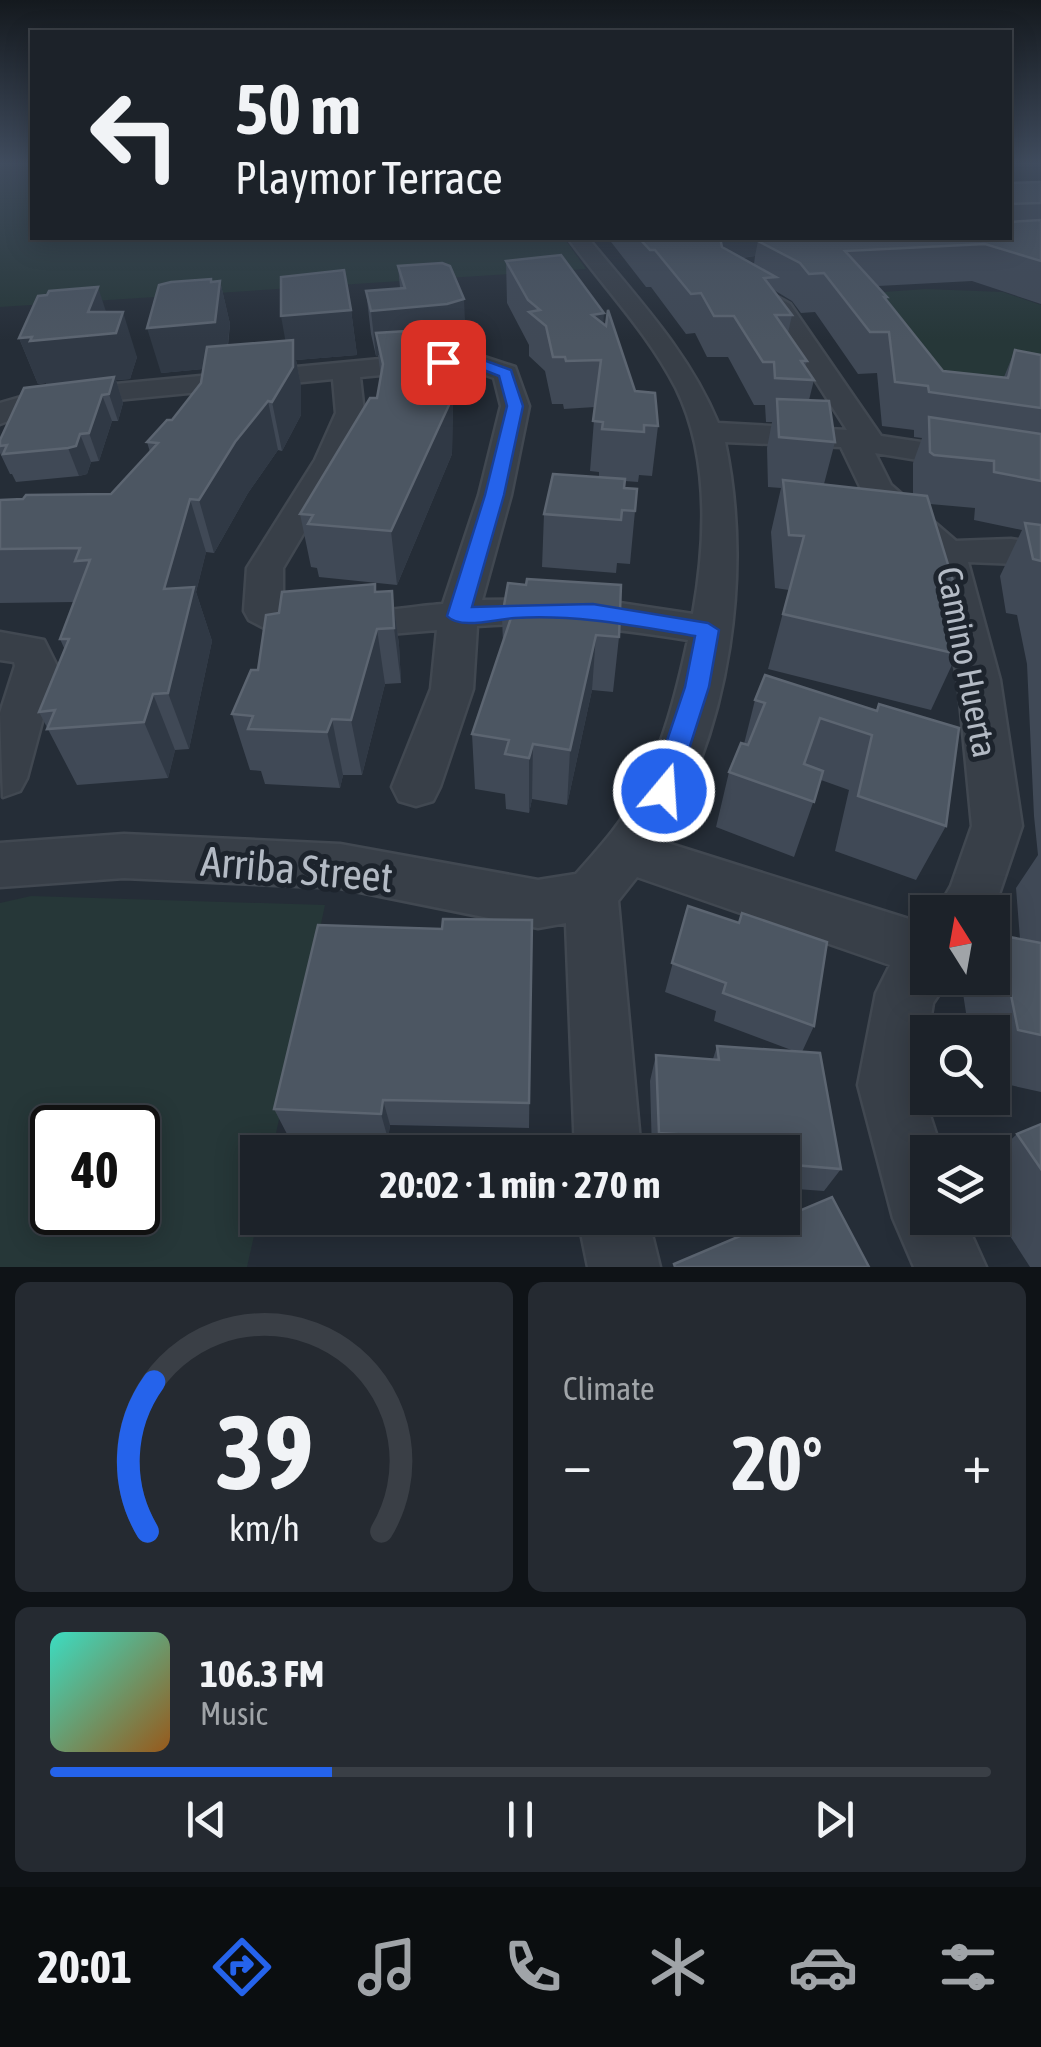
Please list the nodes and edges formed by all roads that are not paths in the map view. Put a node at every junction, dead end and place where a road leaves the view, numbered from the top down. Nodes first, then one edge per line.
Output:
1 (580, 240) edge
2 (728, 276) edge
3 (346, 371) junction
4 (0, 416) edge
5 (706, 432) junction
6 (861, 441) junction
7 (1041, 470) edge
8 (947, 552) junction
9 (1041, 554) edge
10 (458, 616) junction
11 (708, 630) junction
12 (0, 646) edge
13 (3, 778) dead end
14 (416, 787) dead end
15 (0, 865) edge
16 (609, 874) junction
17 (973, 895) edge
18 (910, 948) edge
19 (910, 986) edge
20 (608, 1135) edge
21 (910, 1156) edge
22 (617, 1235) edge
23 (936, 1235) edge
24 (624, 1267) edge
25 (950, 1267) edge

1 - 5 street
2 - 6 street, Camino Huerta
3 - 4 street
3 - 10 street
3 - 10 street
5 - 6 street
5 - 11 street
6 - 7 street
6 - 8 street, Camino Huerta
8 - 9 street
8 - 17 street, Camino Huerta
10 - 11 street
10 - 14 street
11 - 16 street
12 - 13 street
15 - 16 street, Arriba Street
16 - 18 street
16 - 20 street
19 - 21 street
22 - 24 street
23 - 25 street

